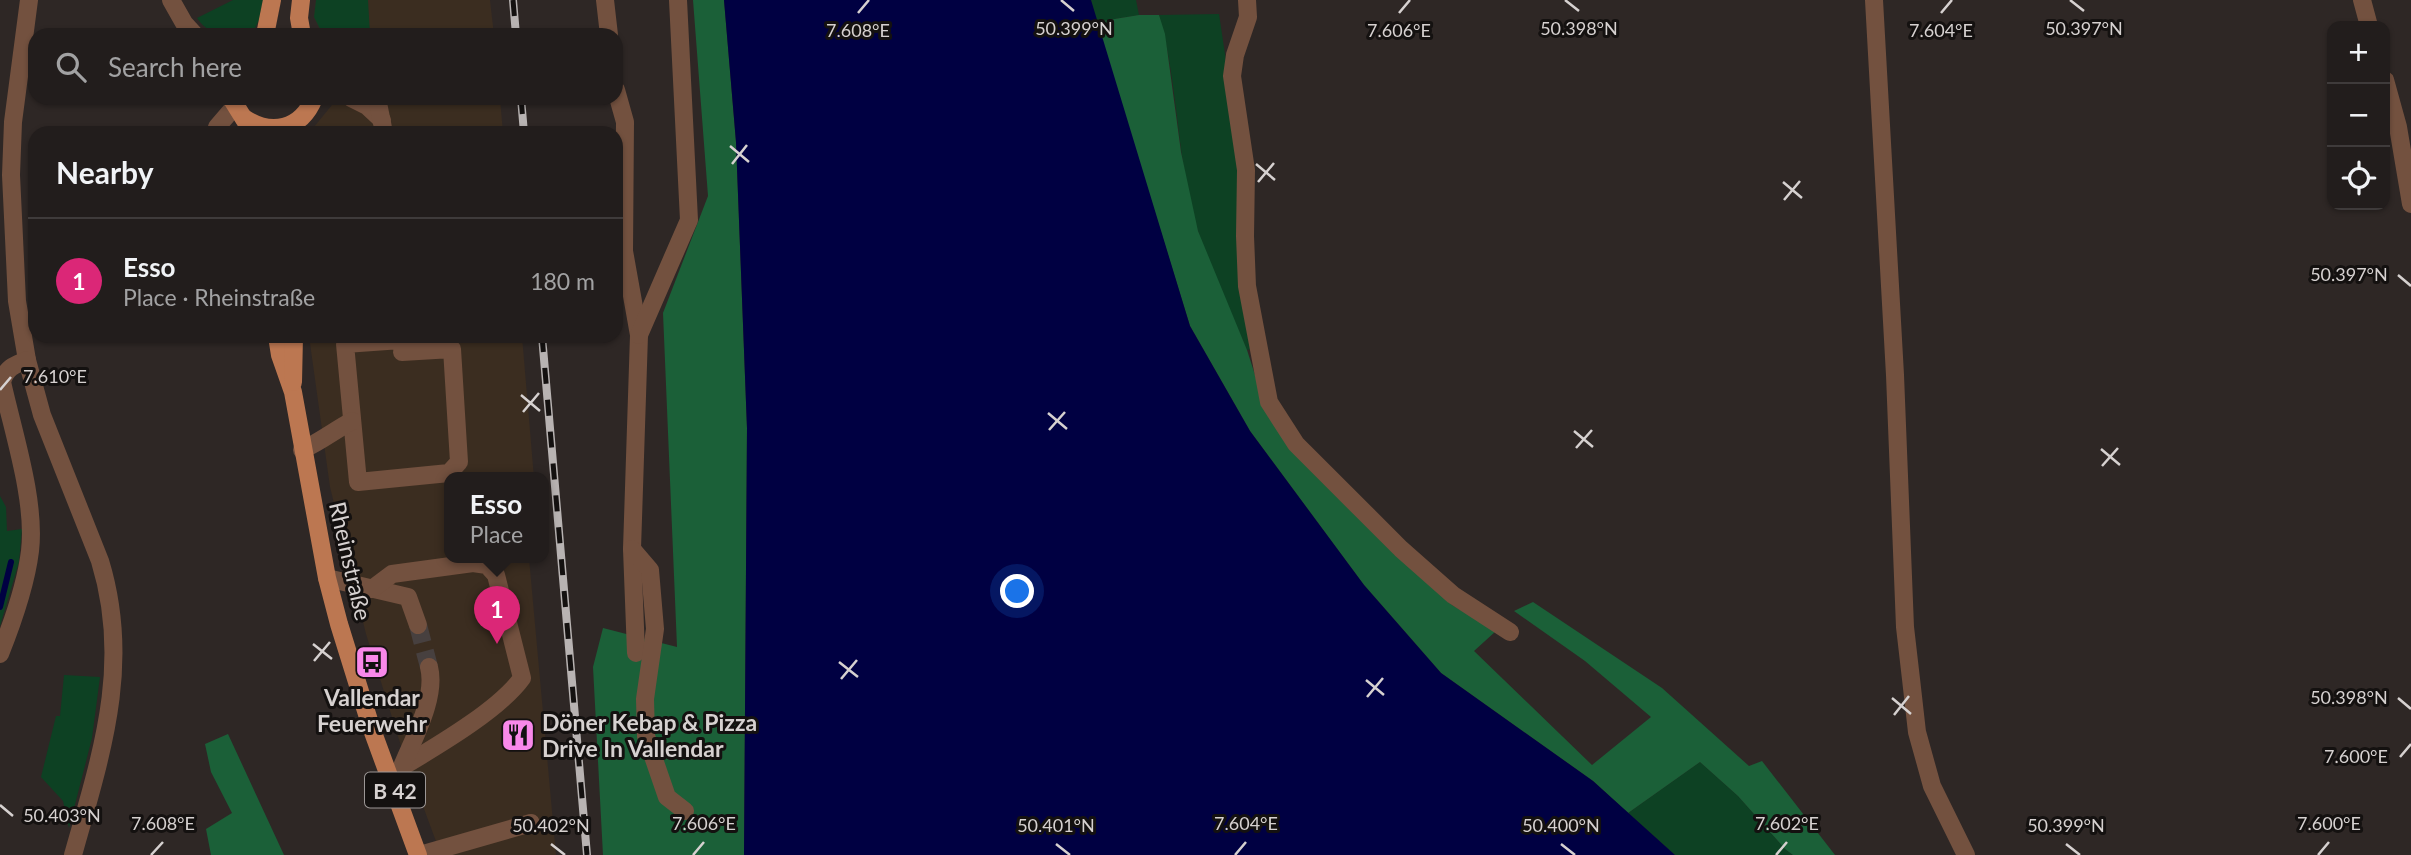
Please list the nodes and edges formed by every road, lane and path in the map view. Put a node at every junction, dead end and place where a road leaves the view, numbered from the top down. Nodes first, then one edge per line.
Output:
1 (29, 0) edge
2 (171, 0) edge
3 (272, 0) edge
4 (301, 0) edge
5 (605, 0) edge
6 (678, 0) edge
7 (1247, 0) edge
8 (1874, 0) edge
9 (2362, 0) edge
10 (2368, 21) edge
11 (186, 28) edge
12 (266, 28) edge
13 (301, 28) edge
14 (607, 28) edge
15 (2386, 84) edge
16 (311, 105) edge
17 (365, 105) edge
18 (378, 105) edge
19 (620, 105) edge
20 (241, 114) edge
21 (219, 126) edge
22 (260, 126) edge
23 (296, 126) edge
24 (383, 126) edge
25 (2411, 204) edge
26 (639, 335) junction
27 (278, 343) edge
28 (294, 343) edge
29 (359, 343) edge
30 (401, 344) edge
31 (27, 360) junction
32 (3, 369) edge
33 (293, 392) junction
34 (352, 421) junction
35 (302, 450) junction
36 (450, 472) edge
37 (444, 473) edge
38 (632, 549) junction
39 (327, 578) junction
40 (372, 589) junction
41 (418, 625) tunnel mouth
42 (1510, 632) dead end
43 (636, 653) dead end
44 (0, 654) edge
45 (429, 667) tunnel mouth
46 (402, 767) junction
47 (395, 789) junction
48 (685, 811) dead end
49 (531, 823) dead end
50 (74, 855) edge
51 (419, 855) edge
52 (1966, 855) edge

1 - 31 street
2 - 11 street
3 - 12 main road
4 - 13 main road
5 - 14 street
6 - 26 street
7 - 42 street
8 - 52 street
9 - 10 street
15 - 25 street
16 - 23 main road
17 - 24 street
18 - 24 street
19 - 26 street
20 - 21 street
20 - 22 main road
26 - 38 street
27 - 33 main road, Rheinstraße / B 42
28 - 33 main road, Rheinstraße / B 42
29 - 34 street
30 - 36 street
31 - 32 street
31 - 50 street
32 - 44 street
33 - 35 main road, Rheinstraße / B 42
34 - 35 street
34 - 37 street
35 - 39 main road, Rheinstraße / B 42
38 - 43 street
38 - 48 street
39 - 40 street
39 - 47 main road, Rheinstraße / B 42
40 - 41 street
40 - 46 street
45 - 46 street
46 - 47 street
47 - 51 main road, Rheinstraße / B 42
49 - 51 street

